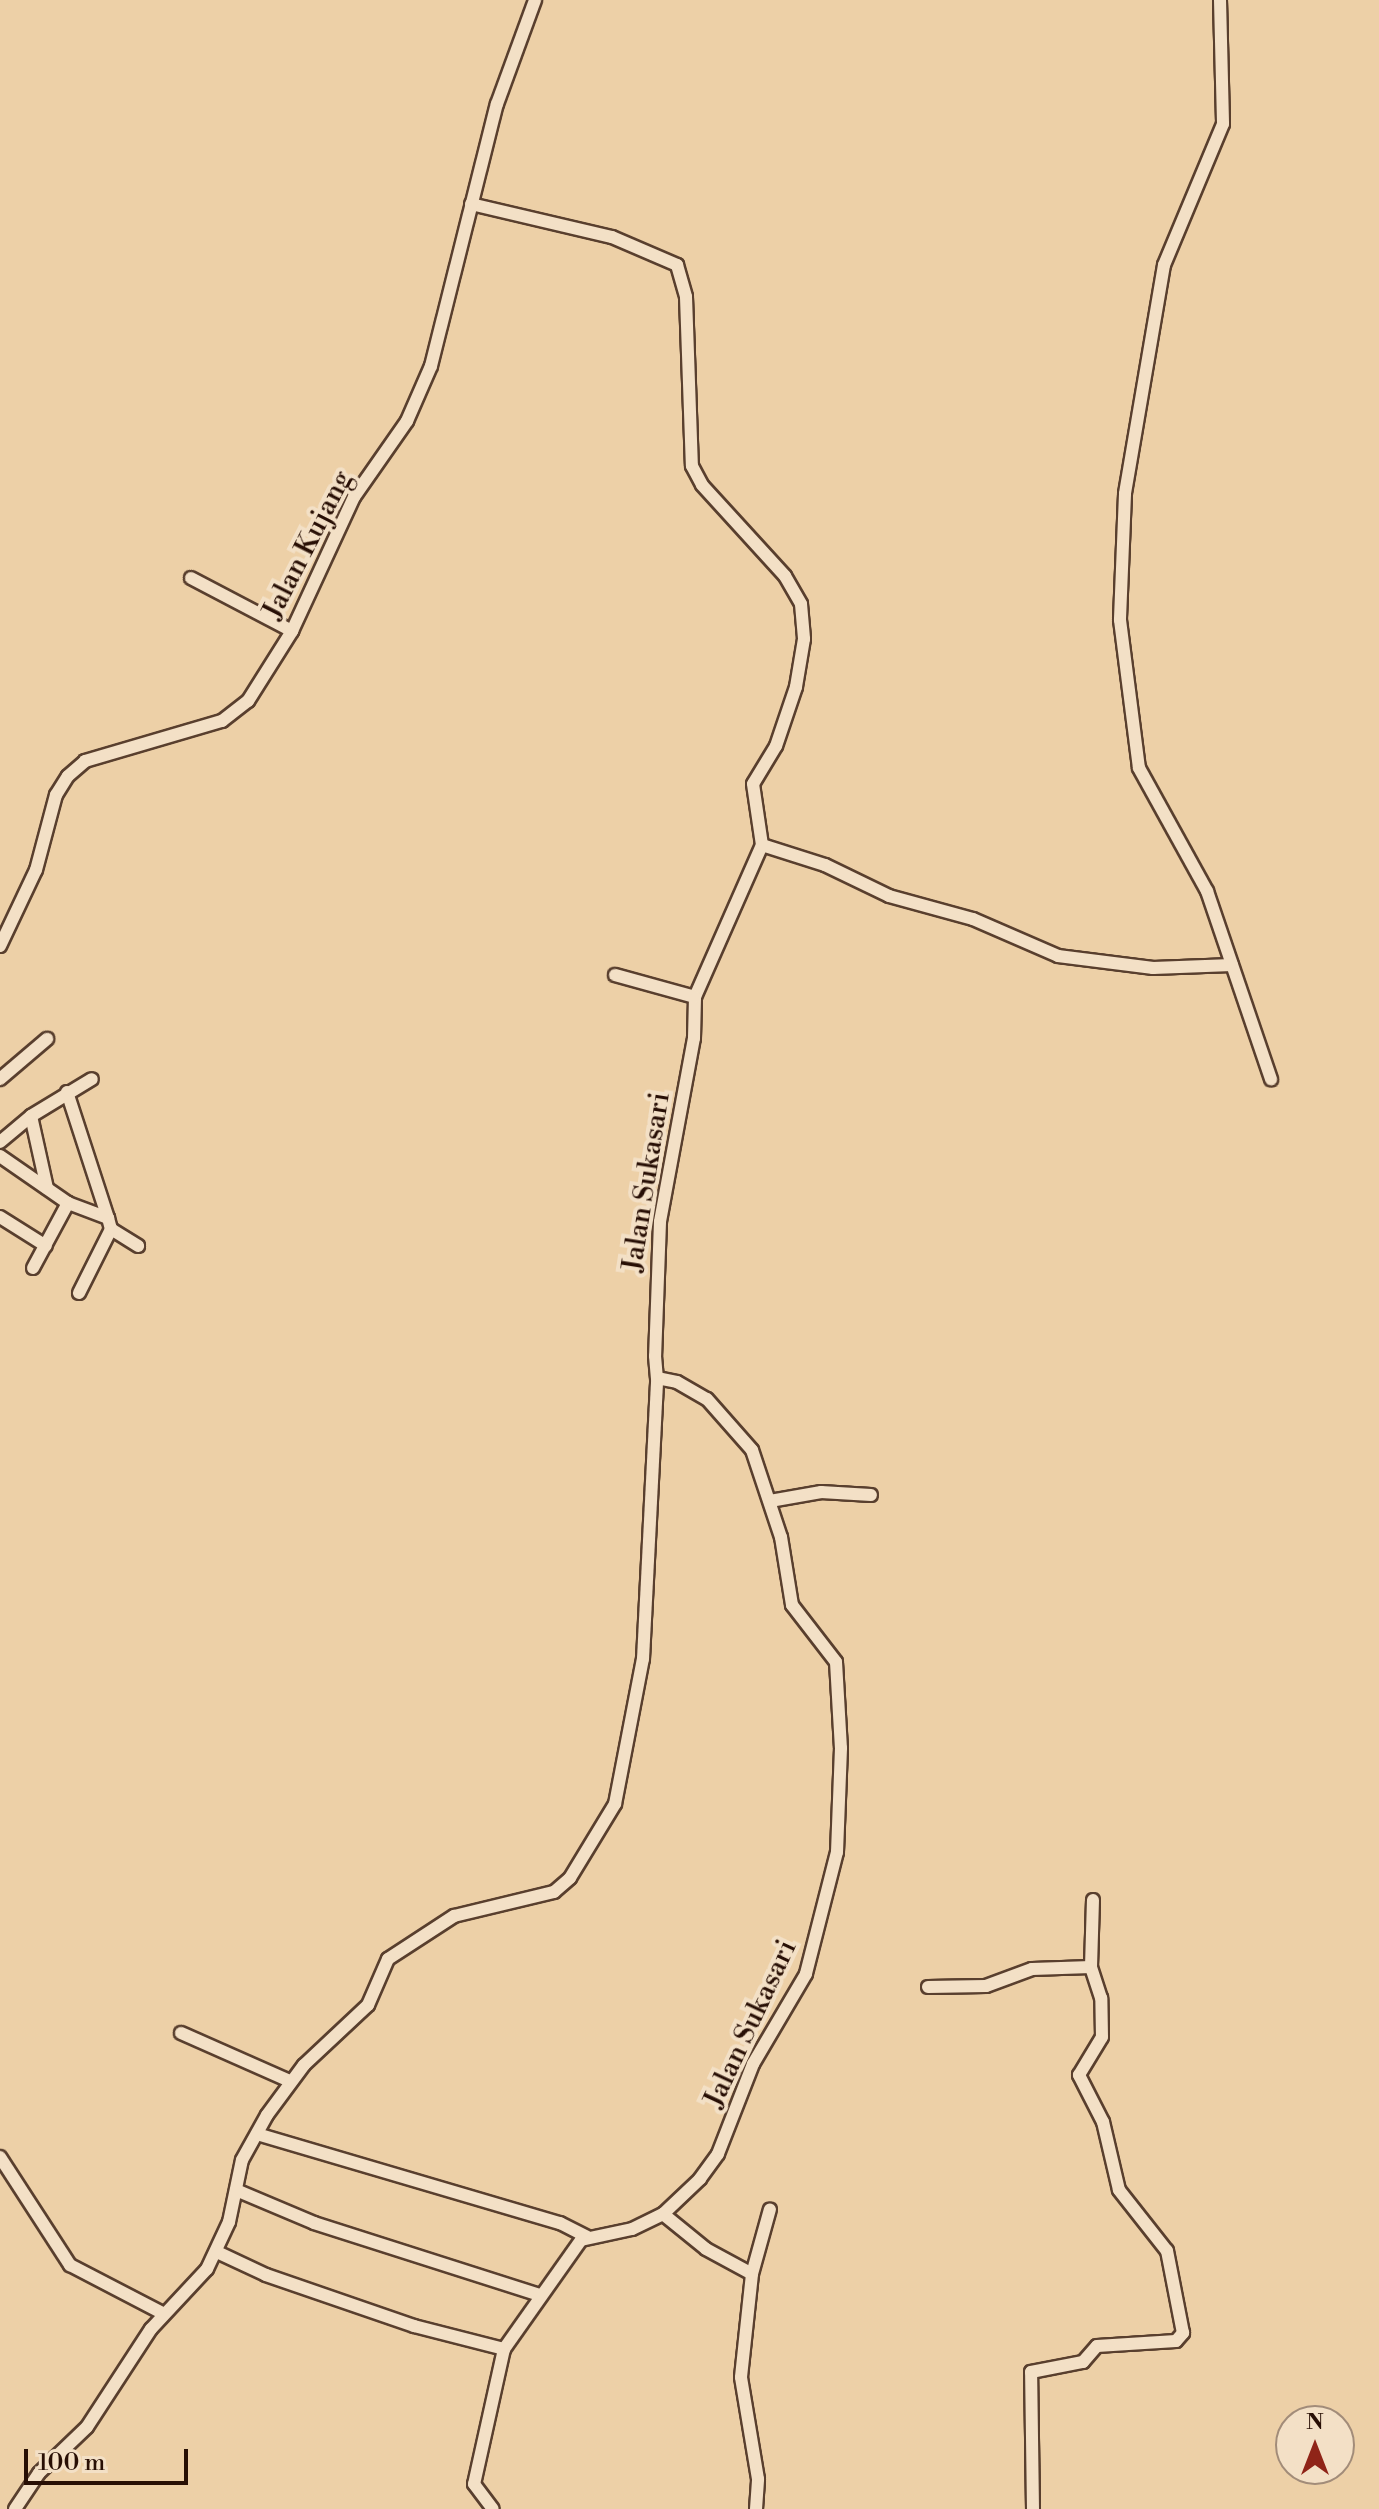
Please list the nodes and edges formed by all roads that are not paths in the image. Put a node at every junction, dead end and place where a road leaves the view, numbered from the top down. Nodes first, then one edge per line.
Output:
1 (535, 0) edge
2 (1220, 0) edge
3 (471, 204) junction
4 (191, 578) dead end
5 (292, 631) junction
6 (762, 845) junction
7 (0, 946) edge
8 (1232, 965) junction
9 (615, 975) dead end
10 (695, 997) junction
11 (47, 1039) dead end
12 (0, 1079) edge
13 (92, 1079) dead end
14 (1271, 1079) dead end
15 (67, 1092) junction
16 (31, 1116) junction
17 (0, 1142) edge
18 (0, 1156) edge
19 (48, 1189) junction
20 (68, 1203) junction
21 (0, 1217) edge
22 (110, 1224) junction
23 (46, 1246) junction
24 (138, 1246) dead end
25 (33, 1268) dead end
26 (79, 1293) dead end
27 (657, 1378) junction
28 (871, 1495) dead end
29 (770, 1501) junction
30 (1093, 1900) dead end
31 (1091, 1967) junction
32 (928, 1987) dead end
33 (181, 2033) dead end
34 (290, 2081) junction
35 (257, 2134) junction
36 (0, 2157) edge
37 (236, 2190) junction
38 (770, 2209) dead end
39 (663, 2214) junction
40 (587, 2237) junction
41 (217, 2252) junction
42 (752, 2274) junction
43 (539, 2295) junction
44 (164, 2314) junction
45 (504, 2349) junction
46 (15, 2509) edge
47 (493, 2509) edge
48 (756, 2509) edge
49 (1033, 2509) edge

1 - 3 street, Jalan Kujang
2 - 8 street
3 - 5 street, Jalan Kujang
3 - 6 street
4 - 5 street
5 - 7 street, Jalan Kujang
6 - 8 street
6 - 10 street, Jalan Sukasari
8 - 14 street
9 - 10 street
10 - 27 street, Jalan Sukasari
11 - 12 street
13 - 15 street
15 - 16 street
15 - 22 street
16 - 17 street
16 - 19 street
18 - 19 street
19 - 20 street
20 - 22 street
20 - 23 street
21 - 23 street
22 - 24 street
22 - 26 street
23 - 25 street
27 - 29 street, Jalan Sukasari
27 - 34 street
28 - 29 street
29 - 39 street, Jalan Sukasari
30 - 31 street
31 - 32 street
31 - 49 street
33 - 34 street
34 - 35 street
35 - 37 street
35 - 40 street
36 - 44 street
37 - 41 street
37 - 43 street
38 - 42 street
39 - 40 street, Jalan Sukasari
39 - 42 street
40 - 43 street
41 - 44 street
41 - 45 street
42 - 48 street
43 - 45 street
44 - 46 street
45 - 47 street

